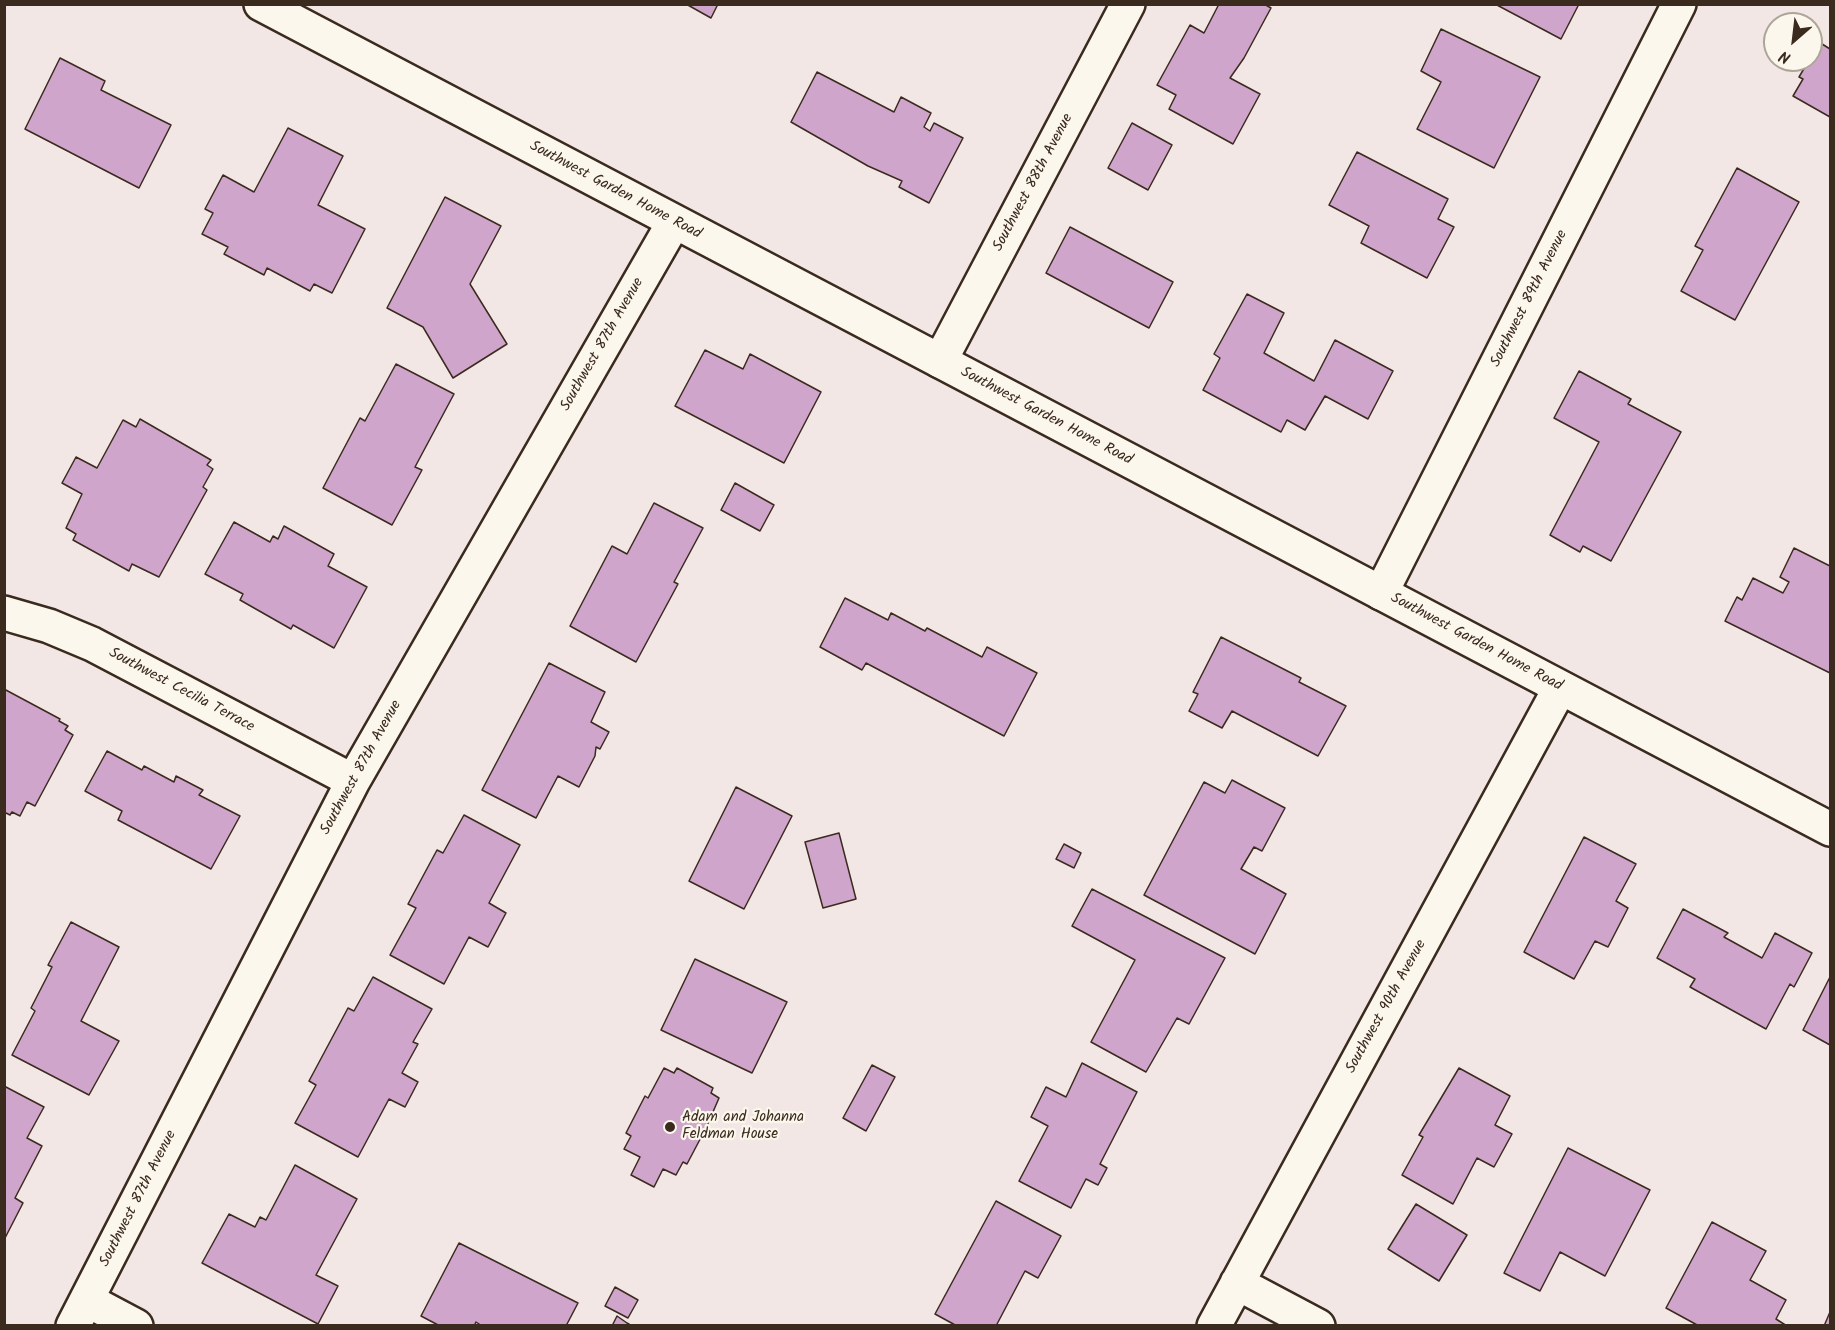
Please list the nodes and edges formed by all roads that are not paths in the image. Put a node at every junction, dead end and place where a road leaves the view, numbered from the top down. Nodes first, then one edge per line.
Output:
1 (261, 4) edge
2 (1128, 4) edge
3 (1679, 4) edge
4 (674, 222) junction
5 (940, 361) junction
6 (1381, 593) junction
7 (4, 613) edge
8 (1560, 688) junction
9 (353, 781) junction
10 (1830, 829) edge
11 (1237, 1283) junction
12 (80, 1313) edge
13 (136, 1326) edge
14 (1214, 1326) edge
15 (1318, 1326) edge

1 - 4 street, Southwest Garden Home Road
2 - 5 street, Southwest 88th Avenue
3 - 6 street, Southwest 89th Avenue
4 - 5 street, Southwest Garden Home Road
4 - 9 street, Southwest 87th Avenue
5 - 6 street, Southwest Garden Home Road
6 - 8 street, Southwest Garden Home Road
7 - 9 street, Southwest Cecilia Terrace
8 - 10 street, Southwest Garden Home Road
8 - 11 street, Southwest 90th Avenue
9 - 12 street, Southwest 87th Avenue
11 - 14 street, Southwest 90th Avenue
11 - 15 street
12 - 13 street

